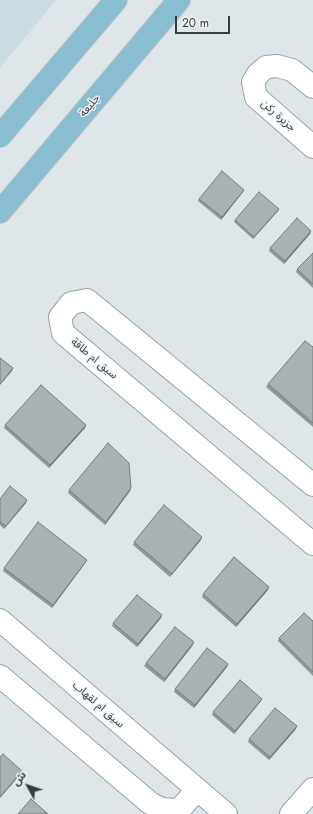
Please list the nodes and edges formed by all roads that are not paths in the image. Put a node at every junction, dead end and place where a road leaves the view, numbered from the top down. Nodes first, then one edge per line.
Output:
1 (116, 0) edge
2 (179, 0) edge
3 (313, 87) edge
4 (0, 136) edge
5 (313, 147) edge
6 (0, 212) edge
7 (313, 485) edge
8 (313, 544) edge
9 (0, 620) edge
10 (0, 676) edge
11 (313, 789) edge
12 (197, 790) junction
13 (226, 814) edge
14 (291, 814) edge

1 - 4 main road
2 - 6 main road, جليعة
3 - 5 street, جزيرة ركن
7 - 8 street, سيق ام طاقة
9 - 12 street, سيق ام لقهاب
10 - 12 street
11 - 14 street
12 - 13 street, سيق ام لقهاب

